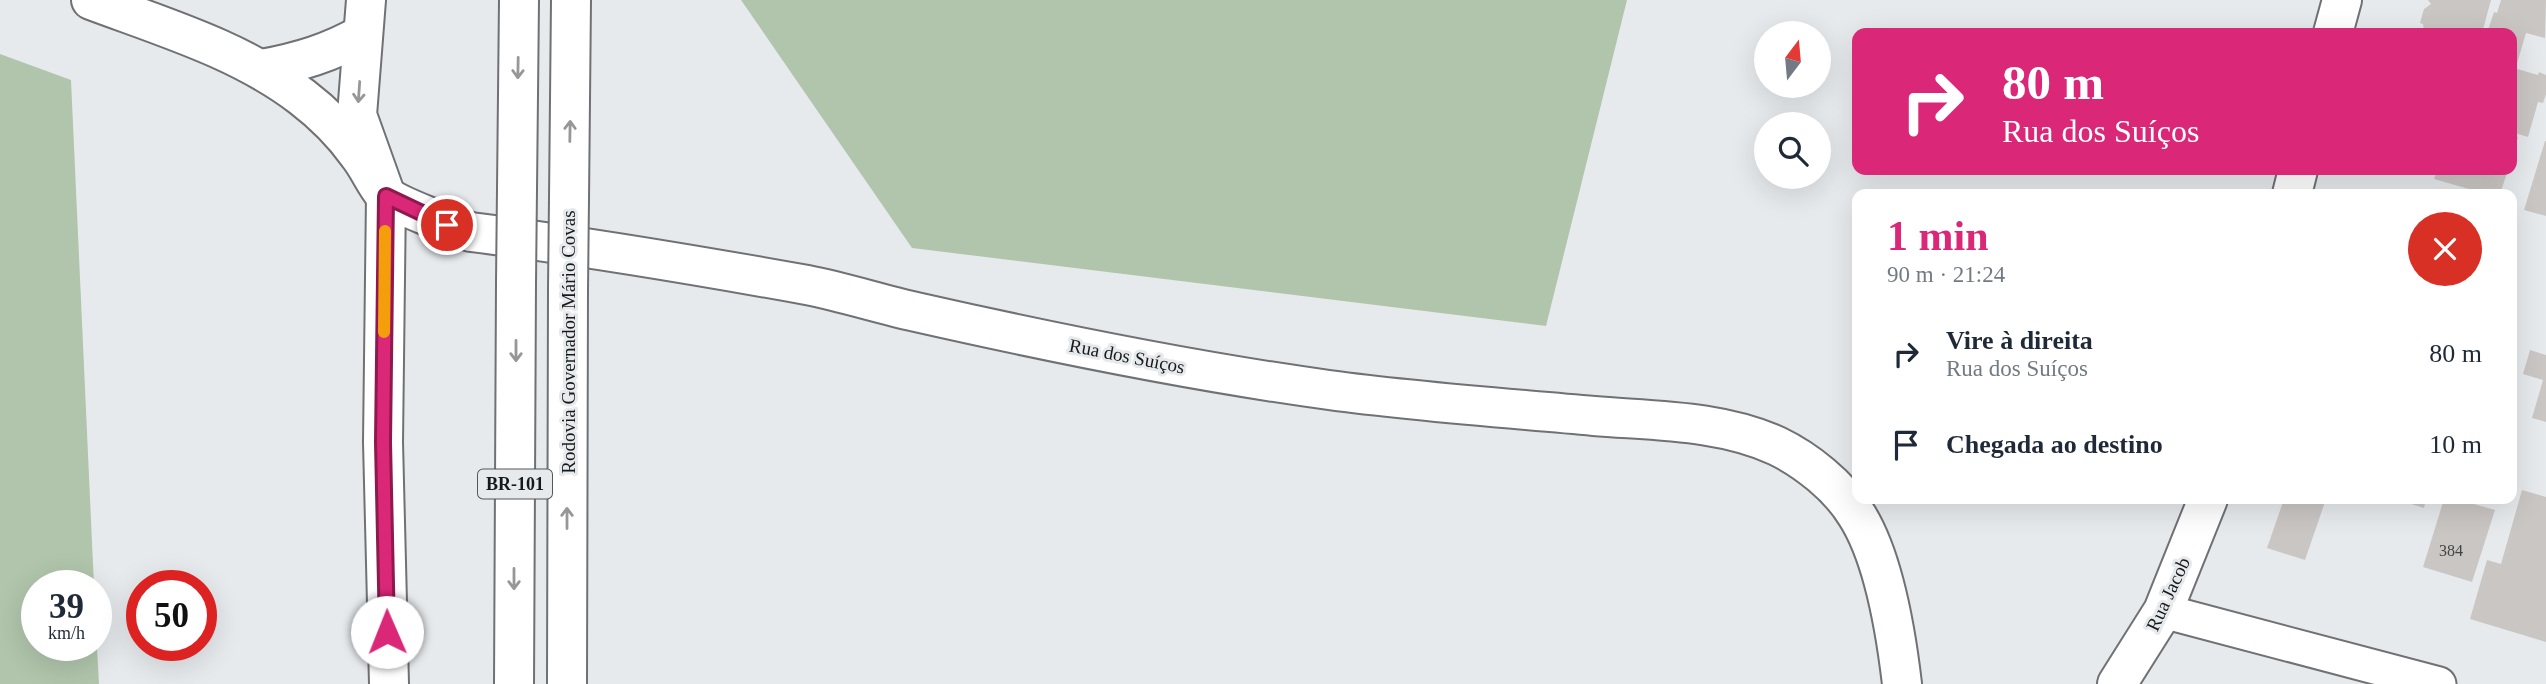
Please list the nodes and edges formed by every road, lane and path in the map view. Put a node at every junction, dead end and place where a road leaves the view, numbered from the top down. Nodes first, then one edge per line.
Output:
1 (91, 0) edge
2 (519, 0) edge
3 (571, 0) edge
4 (2342, 0) edge
5 (364, 17) edge
6 (2334, 28) edge
7 (261, 69) junction
8 (386, 196) junction
9 (2206, 504) edge
10 (2163, 611) junction
11 (389, 684) edge
12 (514, 684) edge
13 (566, 684) edge
14 (1902, 684) edge
15 (2117, 684) edge
16 (2438, 684) edge

1 - 7 main road
2 -> 12 main road, BR-101, bridge
13 -> 3 main road, Rodovia Governador Mário Covas / BR-101, bridge
4 - 6 main road
5 - 7 main road
5 -> 8 main road
7 - 8 main road
8 - 11 main road
8 - 14 main road, Rua dos Suíços
9 - 10 main road, Rua Jacob
10 - 15 main road, Rua Jacob
10 - 16 street

